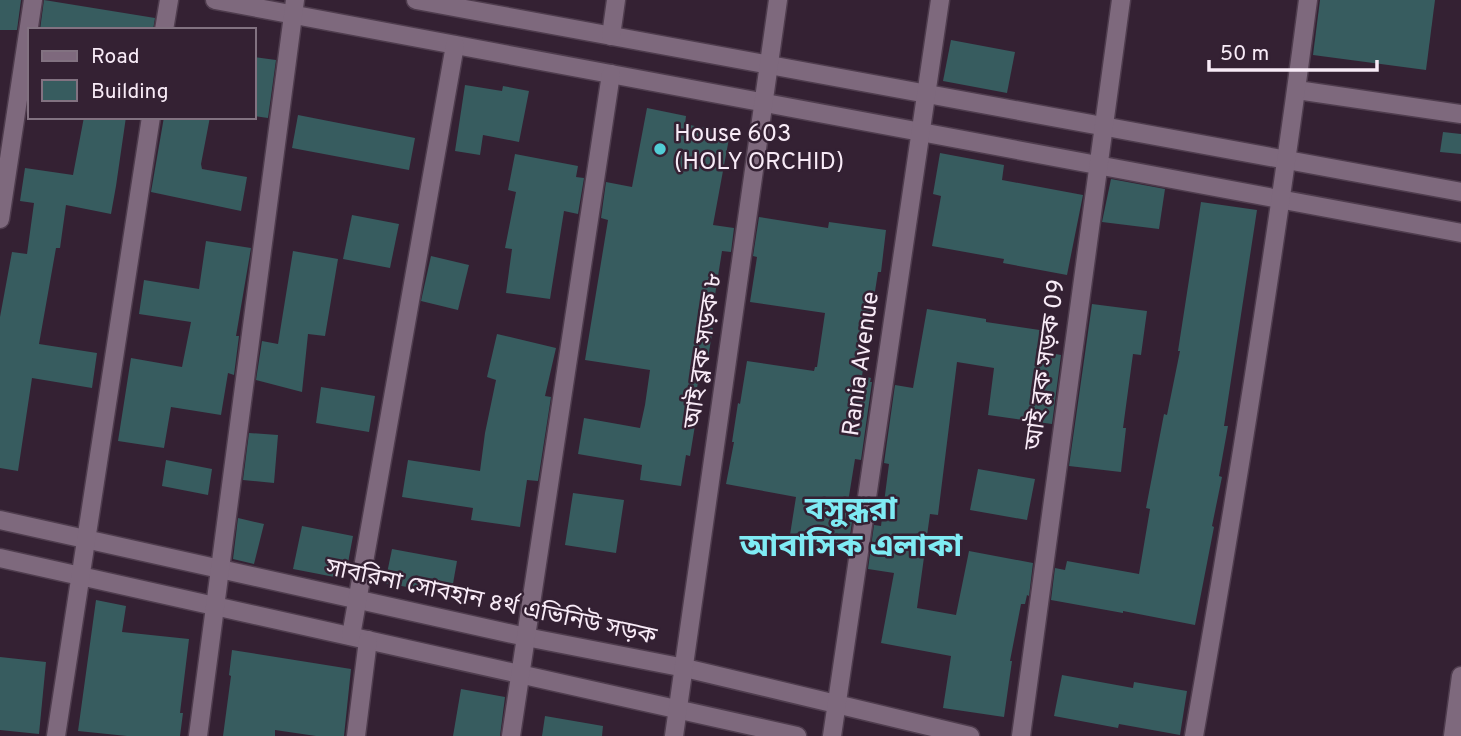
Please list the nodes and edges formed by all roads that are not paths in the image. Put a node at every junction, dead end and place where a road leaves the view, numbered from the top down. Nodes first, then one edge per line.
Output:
1 (33, 0) edge
2 (169, 0) edge
3 (215, 0) edge
4 (416, 0) edge
5 (616, 0) edge
6 (778, 0) edge
7 (940, 0) edge
8 (1121, 0) edge
9 (1308, 0) edge
10 (455, 4) edge
11 (294, 7) edge
12 (29, 28) edge
13 (164, 28) edge
14 (28, 33) edge
15 (611, 36) junction
16 (455, 45) junction
17 (769, 65) junction
18 (611, 74) junction
19 (1297, 90) junction
20 (927, 94) junction
21 (763, 102) junction
22 (1461, 114) edge
23 (151, 119) edge
24 (1104, 126) junction
25 (921, 132) junction
26 (1287, 160) junction
27 (1098, 165) junction
28 (1461, 192) edge
29 (1281, 200) junction
30 (0, 219) edge
31 (1461, 233) edge
32 (0, 520) edge
33 (86, 540) junction
34 (0, 558) edge
35 (219, 569) junction
36 (80, 576) junction
37 (358, 600) junction
38 (214, 606) junction
39 (526, 637) junction
40 (360, 638) junction
41 (685, 668) junction
42 (520, 674) junction
43 (1461, 676) edge
44 (836, 704) junction
45 (677, 709) junction
46 (56, 736) edge
47 (198, 736) edge
48 (356, 736) edge
49 (511, 736) edge
50 (674, 736) edge
51 (797, 736) edge
52 (832, 736) edge
53 (970, 736) edge
54 (1021, 736) edge
55 (1194, 736) edge
56 (1453, 736) edge

1 - 12 street
2 - 13 street
3 - 11 street
4 - 10 street
5 - 15 street
6 - 17 street, আই ব্লক সড়ক ৮
7 - 20 street, Rania Avenue
8 - 24 street, আই ব্লক সড়ক 09
9 - 19 street
10 - 15 street
11 - 16 street
11 - 35 street
14 - 30 street
15 - 17 street
16 - 18 street
16 - 37 street
17 - 20 street
17 - 21 street, আই ব্লক সড়ক ৮
18 - 21 street
18 - 39 street
19 - 22 street
19 - 26 street
20 - 24 street
20 - 25 street, Rania Avenue
21 - 25 street
21 - 41 street, আই ব্লক সড়ক ৮
23 - 33 street
24 - 26 street
24 - 27 street, আই ব্লক সড়ক 09
25 - 27 street
25 - 44 street, Rania Avenue
26 - 28 street
26 - 29 street
27 - 29 street
27 - 54 street, আই ব্লক সড়ক 09
29 - 31 street
29 - 55 street
32 - 33 street, সাবরিনা সোবহান ৪র্থ এভিনিউ সড়ক
33 - 35 street, সাবরিনা সোবহান ৪র্থ এভিনিউ সড়ক
33 - 36 street
34 - 36 street
35 - 37 street, সাবরিনা সোবহান ৪র্থ এভিনিউ সড়ক
35 - 38 street
36 - 38 street
36 - 46 street
37 - 39 street, সাবরিনা সোবহান ৪র্থ এভিনিউ সড়ক
37 - 40 street
38 - 40 street
38 - 47 street
39 - 41 street, সাবরিনা সোবহান ৪র্থ এভিনিউ সড়ক
39 - 42 street
40 - 42 street
40 - 48 street
41 - 44 street, সাবরিনা সোবহান ৪র্থ এভিনিউ সড়ক
41 - 45 street, আই ব্লক সড়ক ৮
42 - 45 street
42 - 49 street
43 - 56 street
44 - 52 street, Rania Avenue
44 - 53 street, সাবরিনা সোবহান ৪র্থ এভিনিউ সড়ক
45 - 50 street, আই ব্লক সড়ক ৮
45 - 51 street

